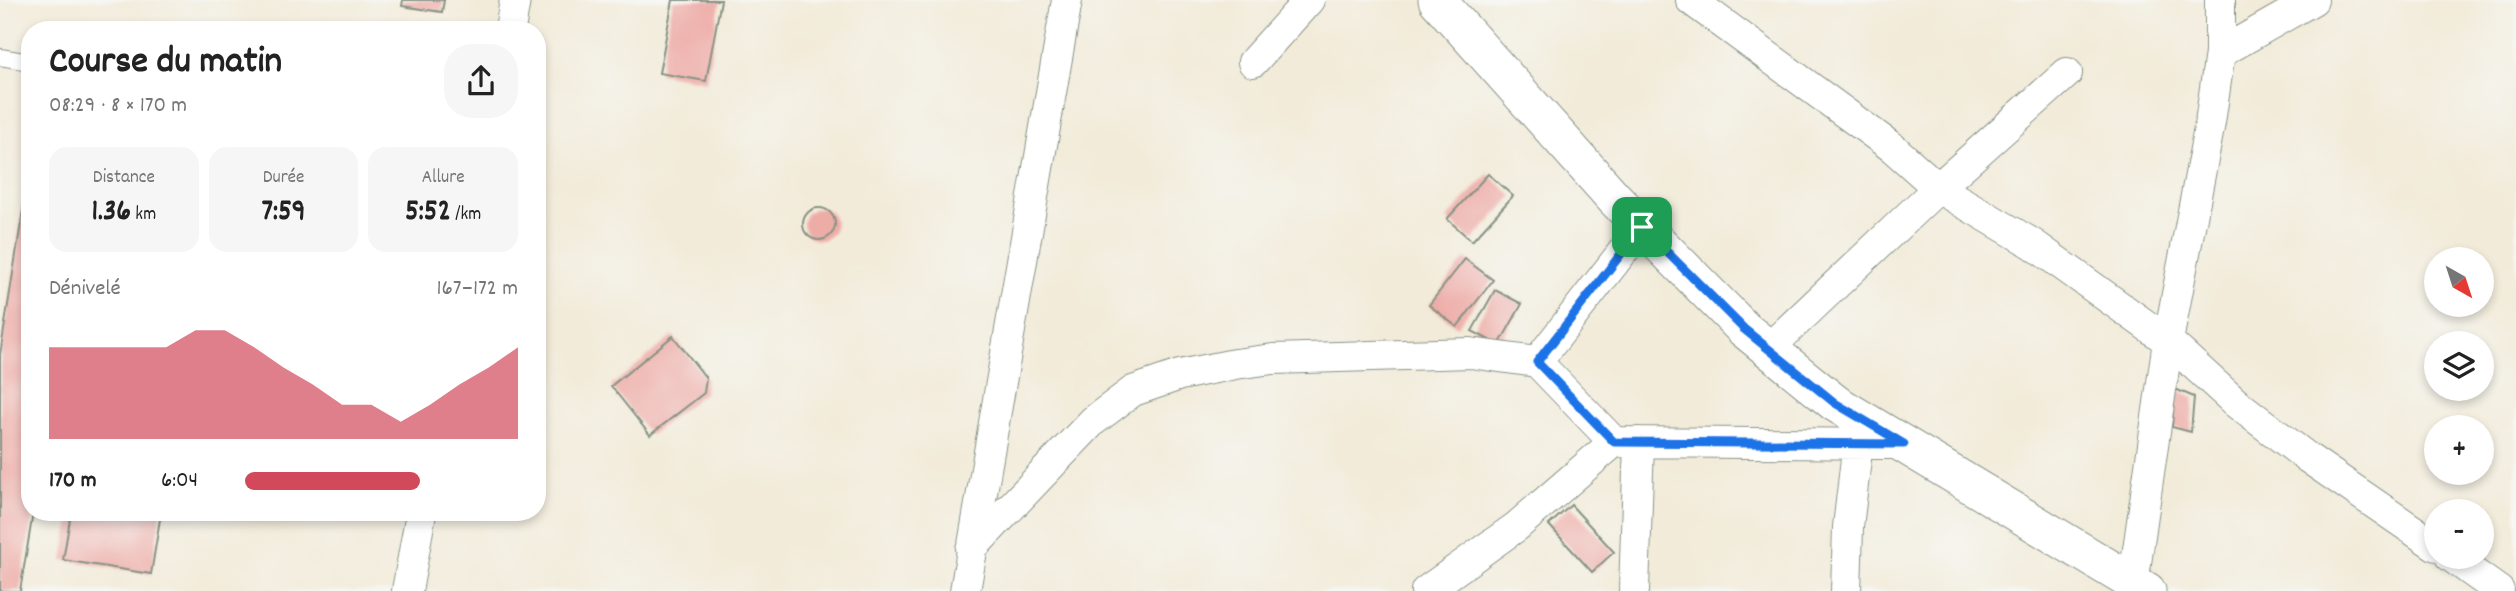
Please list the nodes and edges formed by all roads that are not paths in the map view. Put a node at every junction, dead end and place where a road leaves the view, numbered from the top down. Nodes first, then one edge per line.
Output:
1 (515, 0) edge
2 (1067, 0) edge
3 (1309, 0) edge
4 (1437, 0) edge
5 (1690, 0) edge
6 (2220, 0) edge
7 (2313, 0) edge
8 (512, 21) edge
9 (2220, 53) junction
10 (0, 57) edge
11 (21, 60) edge
12 (1253, 62) dead end
13 (2067, 73) dead end
14 (1938, 188) junction
15 (1642, 227) junction
16 (2168, 341) junction
17 (1768, 349) junction
18 (1537, 362) junction
19 (1627, 442) junction
20 (1858, 442) junction
21 (1904, 444) junction
22 (420, 521) edge
23 (2424, 538) edge
24 (971, 550) junction
25 (2468, 569) edge
26 (2138, 588) edge
27 (407, 591) edge
28 (965, 591) edge
29 (1426, 591) edge
30 (1634, 591) edge
31 (1846, 591) edge
32 (2499, 591) edge

1 - 8 street
2 - 24 street
3 - 12 street
4 - 15 street
5 - 14 street
6 - 9 street
7 - 9 street
9 - 16 street
10 - 11 lane
13 - 14 street
14 - 16 street
14 - 17 street
15 - 17 street
15 - 18 street
16 - 23 street
16 - 26 street
17 - 21 street
18 - 19 street
18 - 24 street
19 - 20 street
19 - 29 street
19 - 30 street
20 - 21 street
20 - 31 street
21 - 26 street
22 - 27 street
24 - 28 street
25 - 32 street

